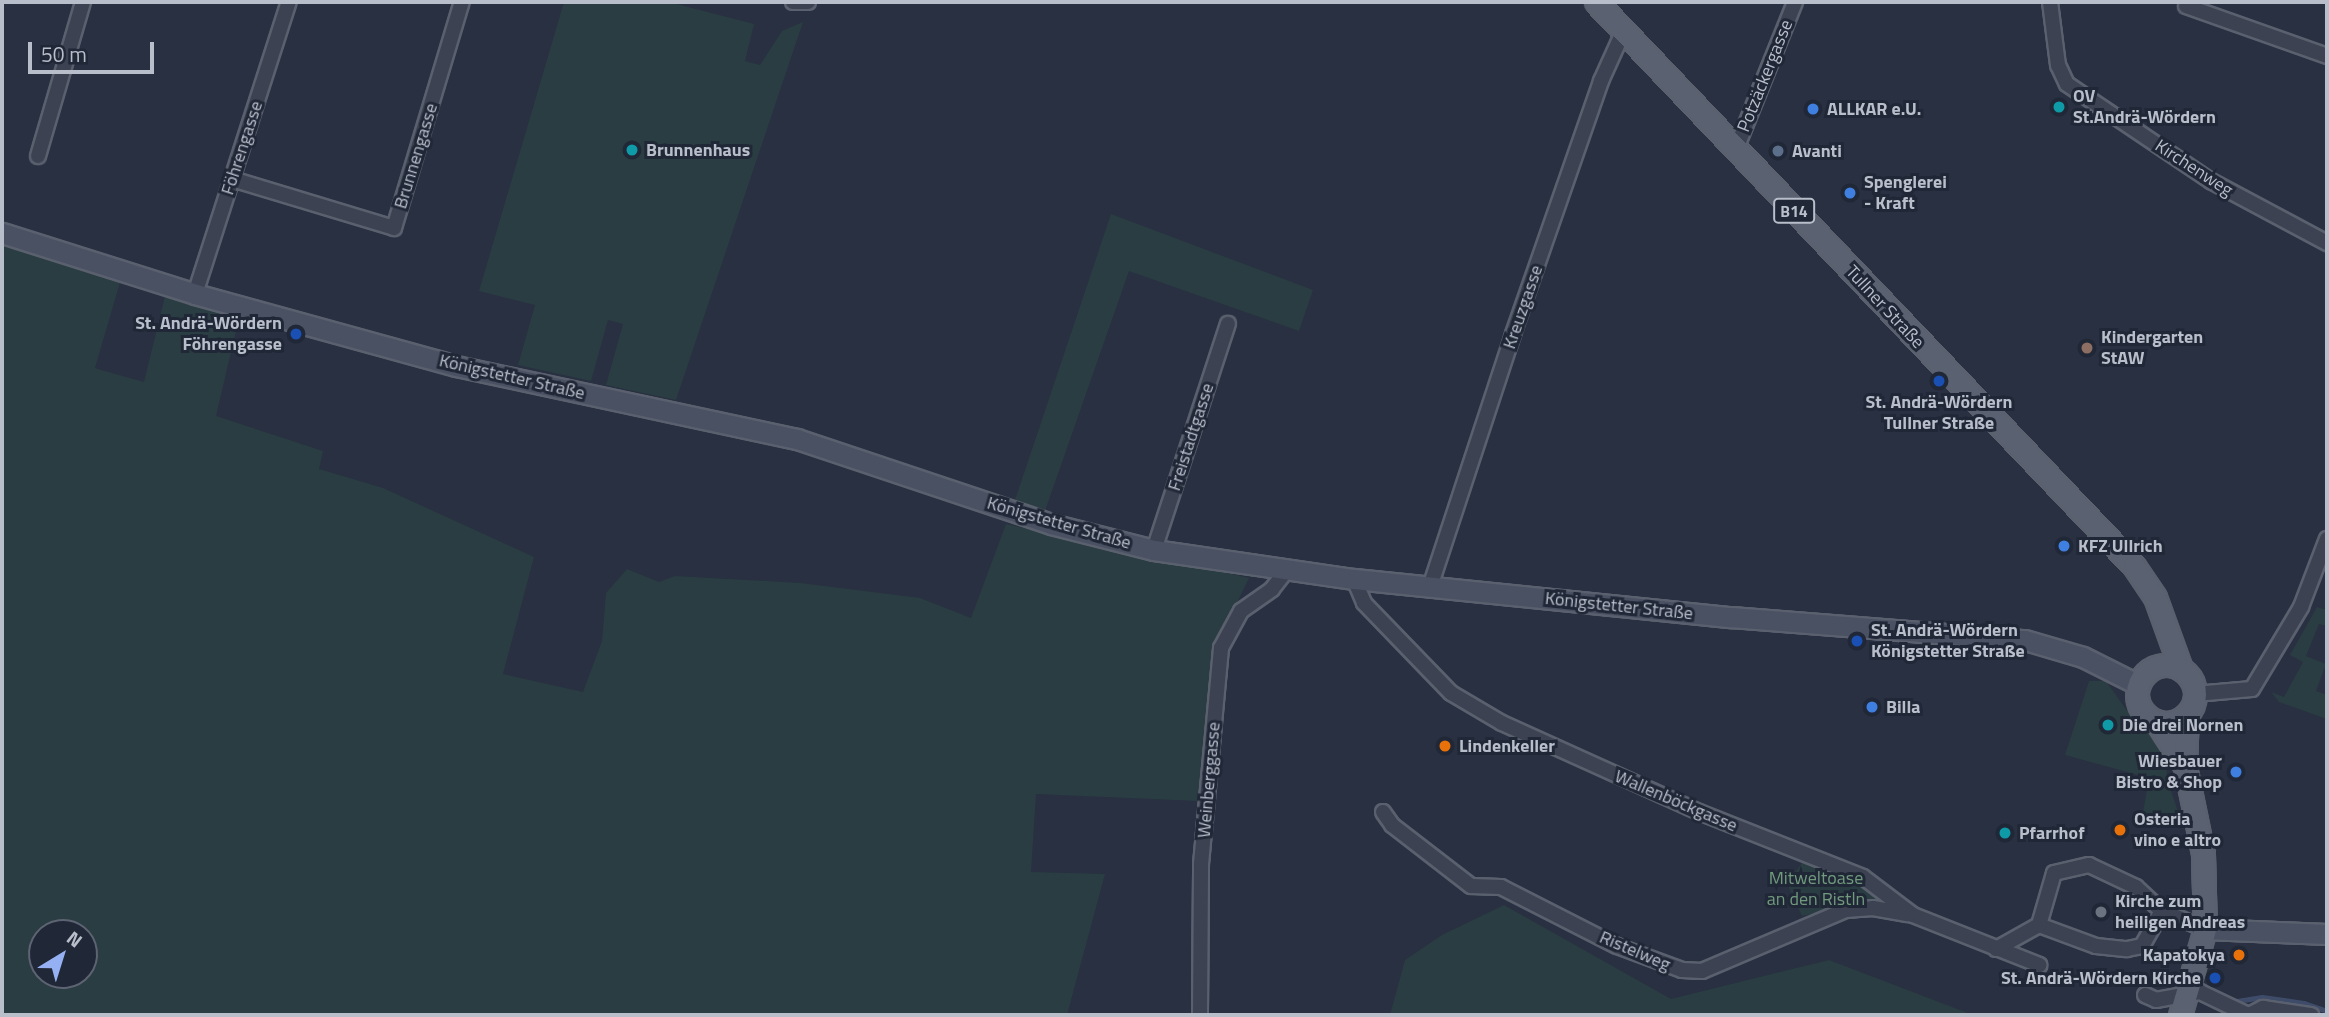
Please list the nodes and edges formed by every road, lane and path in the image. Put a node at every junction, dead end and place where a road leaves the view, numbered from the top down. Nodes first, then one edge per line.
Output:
1 (83, 2) edge
2 (289, 2) edge
3 (462, 2) edge
4 (1596, 2) edge
5 (1794, 2) edge
6 (2050, 2) edge
7 (2186, 6) dead end
8 (1624, 30) junction
9 (2327, 55) edge
10 (1736, 149) junction
11 (38, 156) dead end
12 (232, 179) junction
13 (2, 233) edge
14 (2327, 243) edge
15 (195, 294) junction
16 (1228, 324) dead end
17 (2327, 538) edge
18 (1154, 550) junction
19 (1286, 571) junction
20 (1354, 579) junction
21 (1430, 587) junction
22 (2162, 619) junction
23 (2180, 669) junction
24 (2145, 677) junction
25 (2195, 694) junction
26 (2187, 715) junction
27 (2156, 721) junction
28 (2185, 766) junction
29 (1383, 812) dead end
30 (2162, 911) junction
31 (1913, 915) junction
32 (2039, 925) junction
33 (2205, 929) junction
34 (2327, 934) edge
35 (1996, 949) junction
36 (2039, 965) dead end
37 (2189, 993) junction
38 (2145, 995) dead end
39 (2245, 1014) edge
40 (1200, 1015) edge
41 (2180, 1015) edge
42 (2311, 1015) edge

1 - 11 street
2 - 12 street, Föhrengasse
3 - 12 street, Brunnengasse
4 - 8 main road, Tullner Straße / B14
5 - 10 street, Potzäckergasse
6 - 14 street, Kirchenweg
7 - 9 street
8 - 10 main road, Tullner Straße / B14
8 - 21 street, Kreuzgasse
10 - 22 main road, Tullner Straße / B14
12 - 15 street, Föhrengasse
13 - 15 main road, Königstetter Straße
15 - 18 main road, Königstetter Straße
16 - 18 street, Freistadtgasse
17 - 25 street
18 - 19 main road, Königstetter Straße
19 - 20 main road, Königstetter Straße
19 - 40 street, Weinberggasse
20 - 21 main road, Königstetter Straße
20 - 31 street, Wallenböckgasse
21 - 24 main road, Königstetter Straße
22 - 23 main road, Tullner Straße / B14
22 - 24 main road
23 - 24 main road
23 - 25 main road, B14
24 - 27 main road
25 - 26 main road
26 - 27 main road
26 - 28 main road
27 - 28 main road
28 - 33 main road
29 - 31 street, Ristelweg
30 - 32 street
30 - 32 street
30 - 33 street
31 - 35 street, Wallenböckgasse
32 - 35 street
33 - 34 main road
33 - 37 main road
35 - 36 street, Wallenböckgasse
37 - 38 street
37 - 39 street
37 - 41 main road
39 - 42 street

